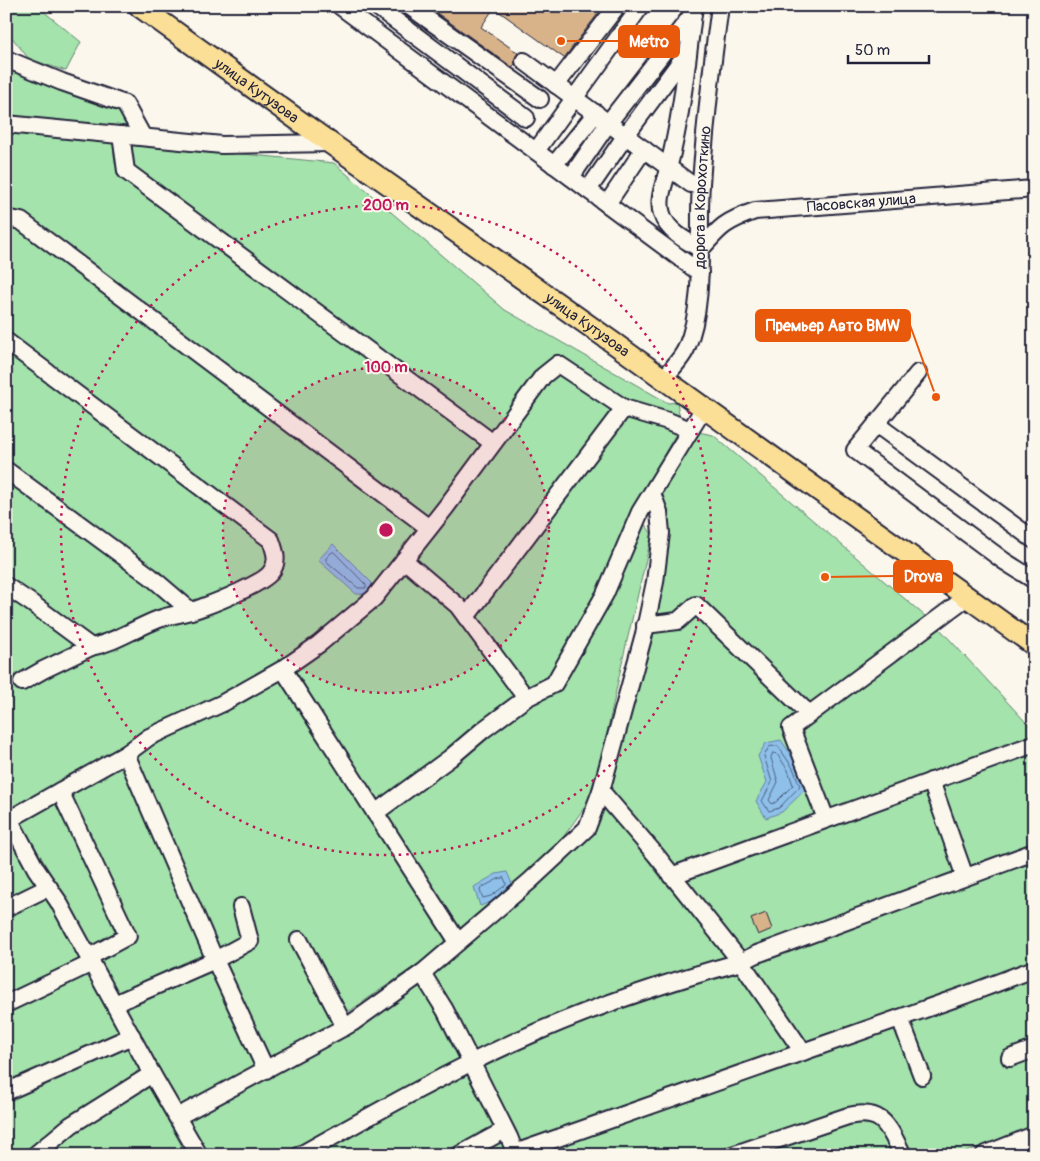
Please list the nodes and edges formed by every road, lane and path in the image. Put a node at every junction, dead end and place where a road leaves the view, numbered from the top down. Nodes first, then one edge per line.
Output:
1 (139, 6) edge
2 (340, 6) edge
3 (376, 6) edge
4 (409, 6) edge
5 (617, 6) edge
6 (641, 6) edge
7 (720, 6) edge
8 (693, 10) edge
9 (688, 52) junction
10 (6, 59) edge
11 (524, 62) dead end
12 (555, 84) junction
13 (574, 98) junction
14 (540, 99) junction
15 (596, 113) junction
16 (526, 118) junction
17 (609, 122) junction
18 (6, 124) edge
19 (122, 135) junction
20 (514, 135) junction
21 (626, 135) junction
22 (143, 137) junction
23 (330, 143) junction
24 (644, 149) junction
25 (536, 152) junction
26 (554, 165) junction
27 (669, 167) junction
28 (571, 177) junction
29 (701, 185) junction
30 (588, 190) junction
31 (1034, 190) edge
32 (607, 204) junction
33 (662, 214) junction
34 (6, 218) edge
35 (648, 234) junction
36 (701, 249) junction
37 (700, 273) junction
38 (6, 341) edge
39 (918, 373) dead end
40 (663, 380) junction
41 (624, 408) junction
42 (704, 408) junction
43 (876, 424) junction
44 (690, 430) junction
45 (494, 443) junction
46 (6, 470) edge
47 (652, 493) junction
48 (429, 528) junction
49 (1034, 540) edge
50 (404, 560) junction
51 (1034, 580) edge
52 (6, 586) edge
53 (967, 597) junction
54 (191, 611) junction
55 (466, 617) junction
56 (646, 625) junction
57 (1034, 645) edge
58 (91, 647) junction
59 (283, 669) junction
60 (22, 682) dead end
61 (526, 698) junction
62 (809, 714) junction
63 (1034, 744) edge
64 (126, 754) junction
65 (931, 781) junction
66 (60, 791) junction
67 (601, 791) junction
68 (375, 813) junction
69 (8, 816) edge
70 (826, 819) junction
71 (1034, 852) edge
72 (671, 876) junction
73 (966, 877) junction
74 (49, 887) junction
75 (241, 907) dead end
76 (6, 908) edge
77 (299, 940) dead end
78 (458, 942) junction
79 (90, 960) junction
80 (215, 960) junction
81 (742, 962) junction
82 (1034, 969) edge
83 (422, 973) junction
84 (6, 1004) edge
85 (114, 1004) junction
86 (900, 1018) junction
87 (345, 1027) junction
88 (132, 1036) junction
89 (1034, 1049) edge
90 (803, 1052) junction
91 (1010, 1058) dead end
92 (470, 1063) junction
93 (266, 1070) junction
94 (152, 1074) junction
95 (922, 1076) dead end
96 (6, 1092) edge
97 (177, 1117) junction
98 (505, 1130) junction
99 (1034, 1135) edge
100 (516, 1154) edge
101 (35, 1155) edge
102 (199, 1155) edge
103 (300, 1155) edge
104 (460, 1155) edge
105 (732, 1155) edge
106 (904, 1155) edge
107 (984, 1155) edge

1 - 23 main road, улица Кутузова
2 - 20 street
3 - 16 street
4 - 14 street
5 - 12 street
6 - 13 street
7 - 29 street, дорога в Корохоткино
8 - 9 street
8 - 17 street
9 - 21 street
9 - 27 street
10 - 22 street
11 - 12 street
12 - 13 street
12 - 14 street
13 - 15 street
13 - 25 street
14 - 16 street
15 - 17 street
15 - 26 street
16 - 20 street
17 - 21 street
17 - 28 street
18 - 19 street
19 - 22 street
19 - 45 street
20 - 25 street
21 - 24 street
21 - 30 street
22 - 23 street
23 - 40 main road, улица Кутузова
24 - 27 street
24 - 32 street
25 - 26 street
26 - 28 street
27 - 29 street
27 - 33 street
28 - 30 street
29 - 36 street, дорога в Корохоткино
30 - 32 street
31 - 36 street, Пасовская улица
32 - 35 street
33 - 35 street
33 - 36 street
34 - 48 street
35 - 37 street
36 - 37 street, дорога в Корохоткино
37 - 40 street, дорога в Корохоткино
38 - 54 street
39 - 43 street
40 - 42 main road, улица Кутузова
41 - 44 street
41 - 45 street
41 - 55 street
42 - 44 street
42 - 53 main road, улица Кутузова
43 - 49 street
43 - 51 street
44 - 47 street
45 - 48 street
46 - 54 street
47 - 56 street
47 - 61 street
48 - 50 street
50 - 55 street
50 - 59 street
52 - 58 street
53 - 57 main road, улица Кутузова
53 - 62 street
54 - 58 street
55 - 61 street
56 - 62 street
56 - 67 street
58 - 60 street
59 - 64 street
59 - 68 street
61 - 68 street
62 - 70 street
63 - 65 street
64 - 66 street
64 - 80 street
65 - 70 street
65 - 73 street
66 - 69 street
66 - 79 street
67 - 72 street
67 - 78 street
68 - 78 street
69 - 74 street
70 - 72 street
71 - 73 street
72 - 81 street
73 - 81 street
74 - 76 street
74 - 79 street
75 - 80 street
77 - 87 street
78 - 83 street
79 - 84 street
79 - 85 street
80 - 85 street
80 - 93 street
81 - 90 street
81 - 92 street
82 - 86 street
83 - 87 street
83 - 92 street
85 - 88 street
86 - 90 street
86 - 95 street
87 - 93 street
88 - 94 street
88 - 96 street
89 - 91 street
90 - 100 street
92 - 98 street
92 - 103 street
93 - 97 street
94 - 97 street
94 - 101 street
97 - 102 street
98 - 100 street
98 - 104 street
99 - 107 street
105 - 106 street

